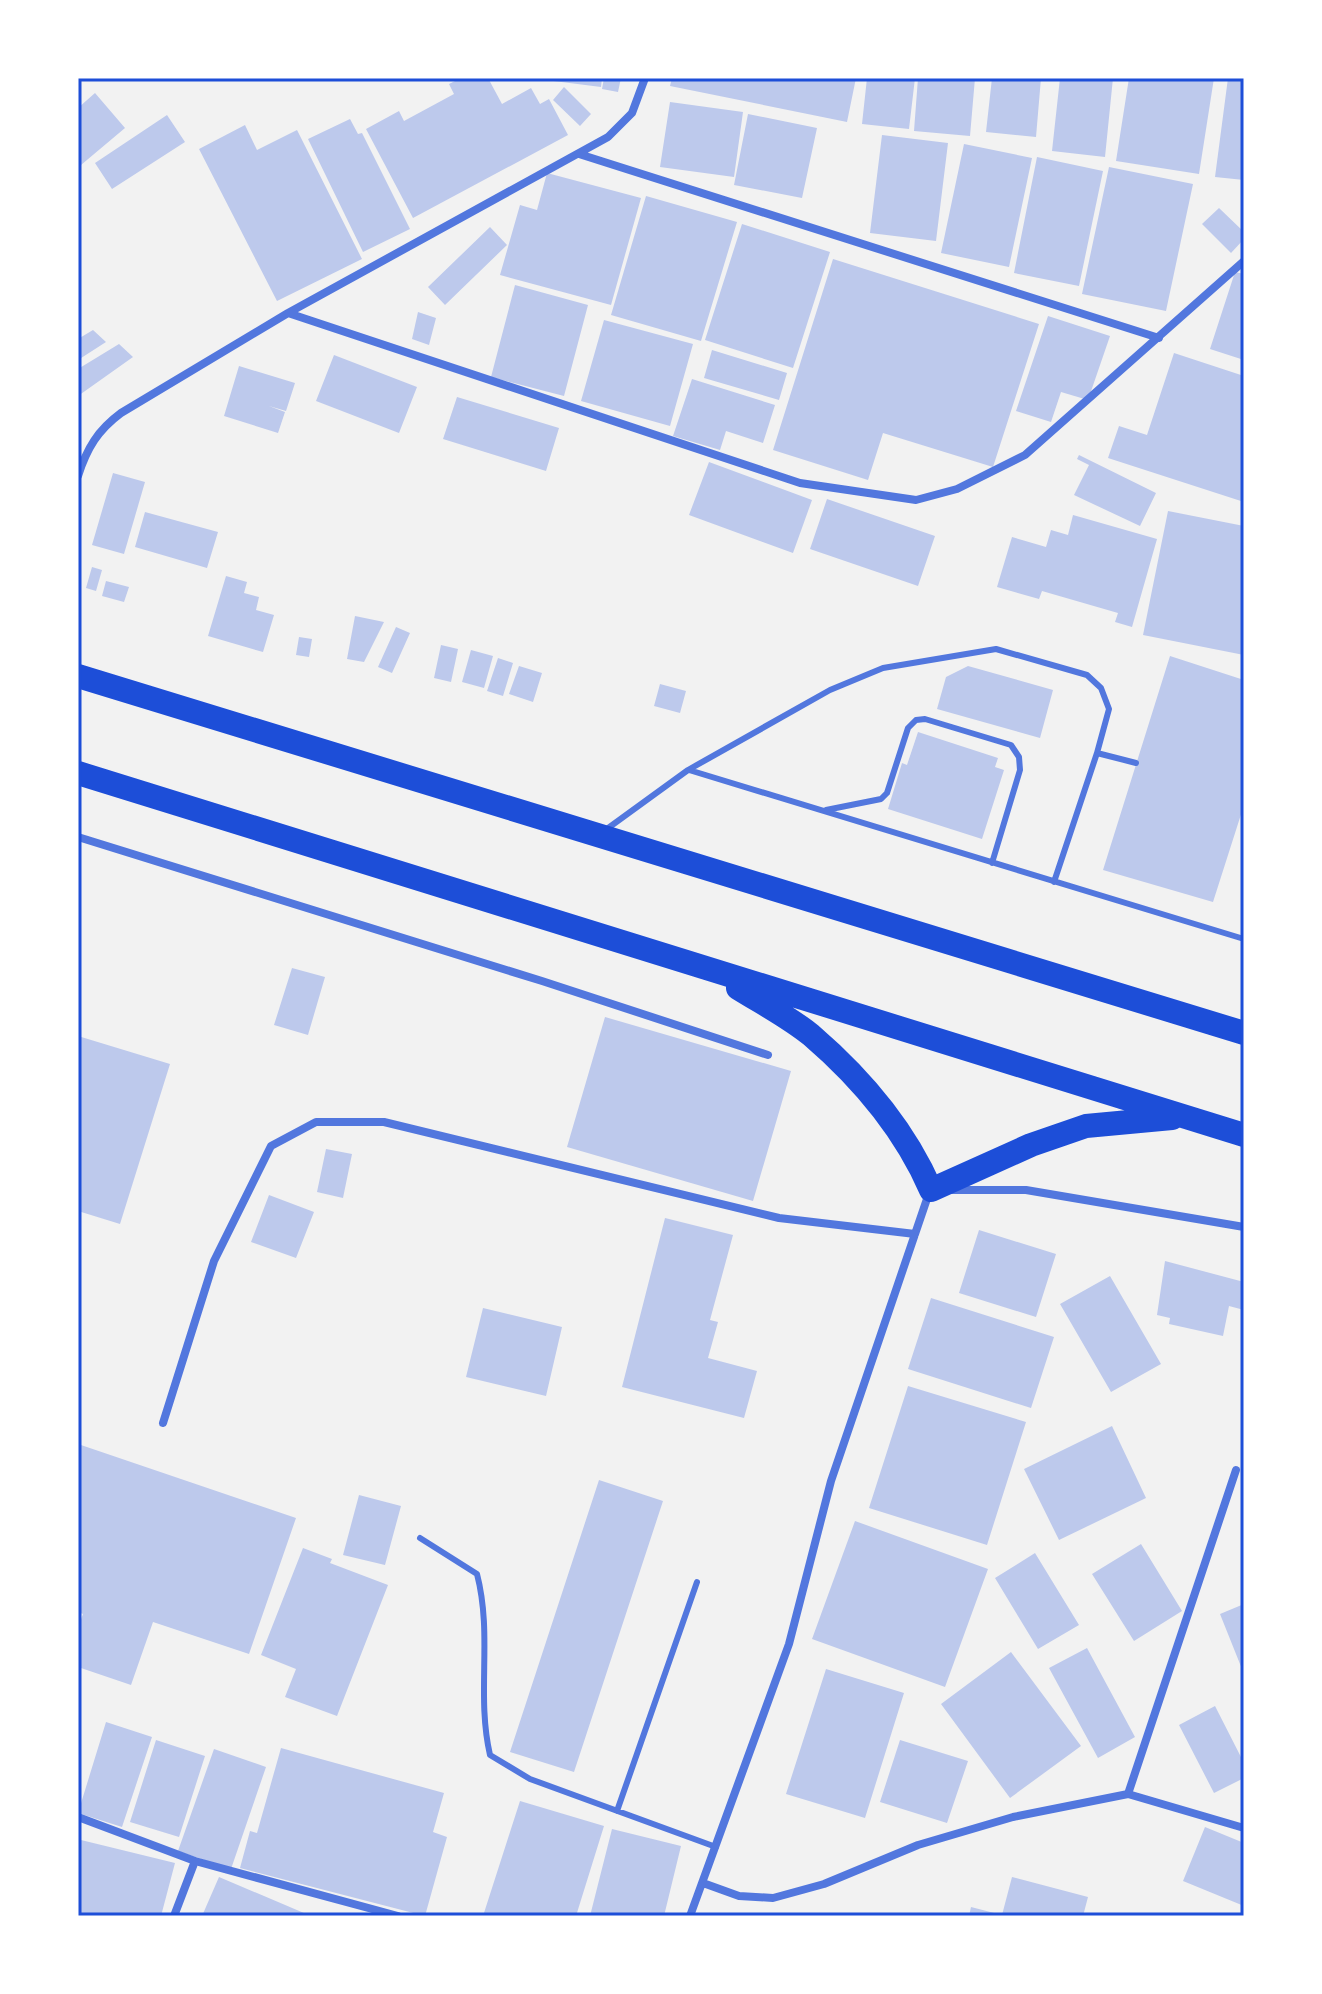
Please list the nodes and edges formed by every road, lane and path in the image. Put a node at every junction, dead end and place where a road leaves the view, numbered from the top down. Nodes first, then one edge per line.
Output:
1 (645, 78) edge
2 (579, 154) junction
3 (1244, 261) edge
4 (288, 313) junction
5 (1159, 338) junction
6 (78, 476) edge
7 (78, 676) edge
8 (1097, 753) junction
9 (1136, 763) dead end
10 (688, 770) junction
11 (78, 773) edge
12 (823, 811) junction
13 (78, 837) edge
14 (596, 837) junction
15 (992, 863) junction
16 (1054, 882) junction
17 (1244, 939) edge
18 (713, 971) junction
19 (1244, 1033) edge
20 (768, 1055) dead end
21 (1186, 1117) junction
22 (1244, 1135) edge
23 (931, 1190) junction
24 (1244, 1227) edge
25 (915, 1234) junction
26 (163, 1423) dead end
27 (1236, 1470) dead end
28 (420, 1538) dead end
29 (697, 1582) dead end
30 (1128, 1794) junction
31 (617, 1811) junction
32 (78, 1817) edge
33 (1244, 1828) edge
34 (716, 1847) junction
35 (195, 1861) junction
36 (703, 1883) junction
37 (174, 1916) edge
38 (398, 1916) edge
39 (690, 1916) edge

1 - 2 street
2 - 4 street
2 - 5 street
3 - 5 street
4 - 5 street
4 - 6 street
7 - 14 highway
8 - 9 lane
8 - 10 lane
8 - 16 lane
10 - 12 lane
10 - 14 lane
11 - 18 highway
12 - 15 lane
12 - 15 lane
13 - 20 street
14 - 19 highway
15 - 16 lane
16 - 17 lane
18 - 21 highway
18 - 23 highway
21 - 22 highway
21 - 23 highway
23 - 24 street
23 - 25 street
25 - 26 street
25 - 34 street
27 - 30 street
28 - 31 lane
29 - 31 lane
30 - 33 street
30 - 36 street
31 - 34 lane
32 - 35 street
34 - 36 street
35 - 37 street
35 - 38 street
36 - 39 street

